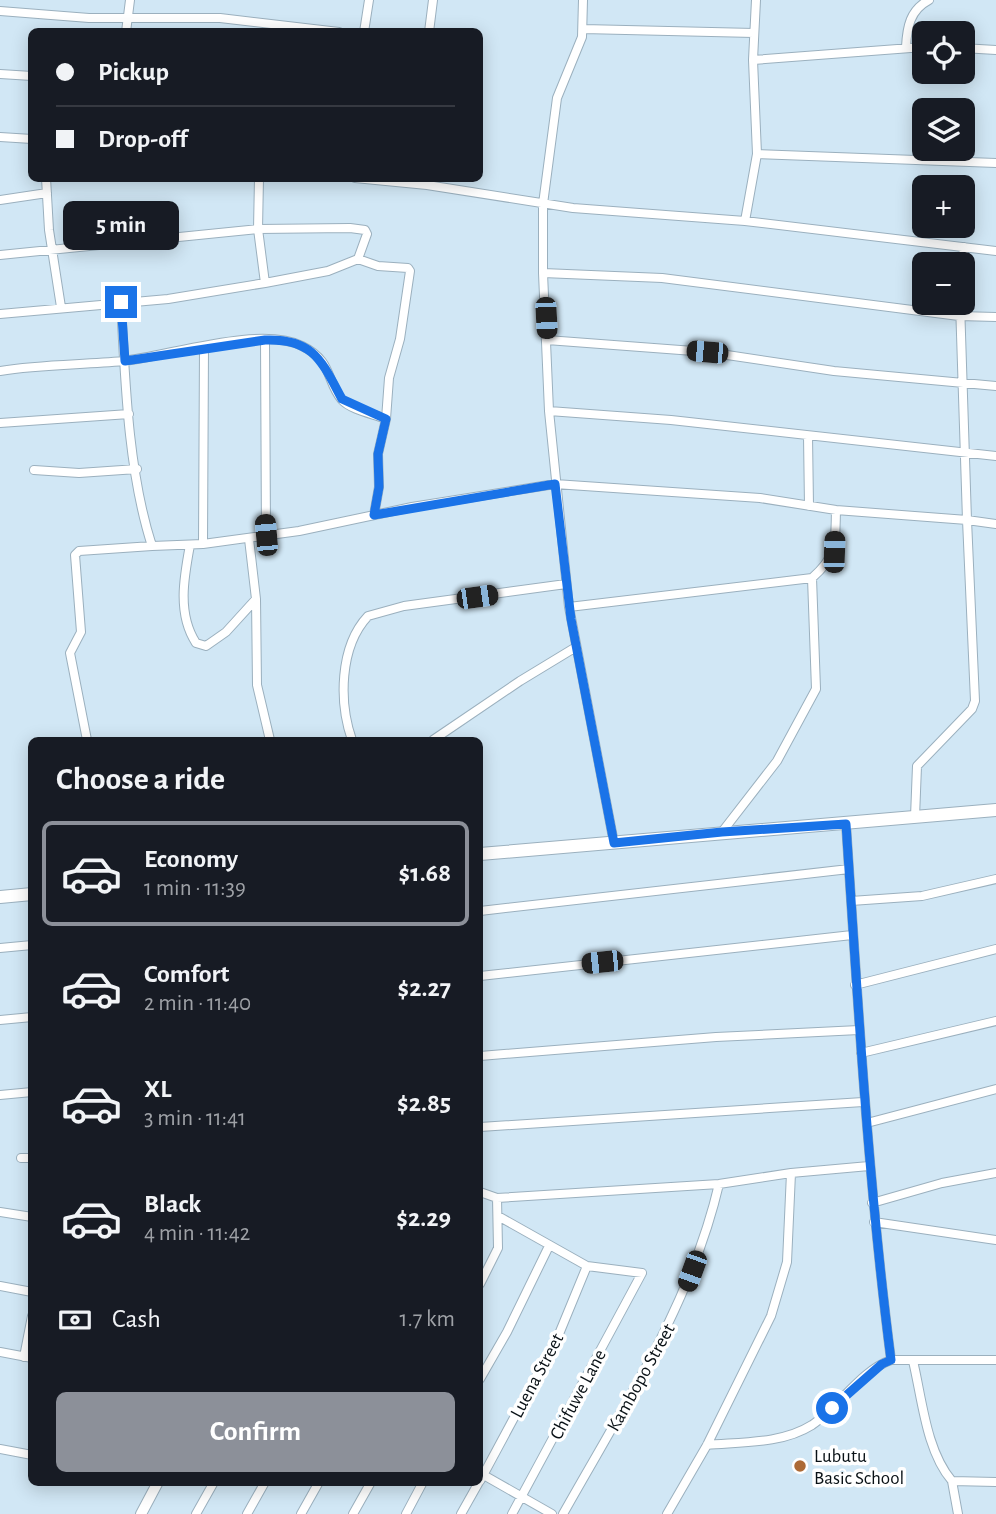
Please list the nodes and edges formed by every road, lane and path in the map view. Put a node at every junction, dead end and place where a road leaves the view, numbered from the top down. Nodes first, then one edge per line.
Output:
1 (130, 0) edge
2 (369, 0) edge
3 (433, 0) edge
4 (583, 0) edge
5 (757, 0) edge
6 (929, 0) edge
7 (0, 11) edge
8 (128, 18) junction
9 (127, 28) edge
10 (305, 28) edge
11 (365, 28) edge
12 (430, 28) edge
13 (583, 29) junction
14 (754, 33) junction
15 (906, 47) junction
16 (912, 47) edge
17 (975, 49) edge
18 (996, 50) edge
19 (753, 60) junction
20 (0, 74) edge
21 (28, 76) edge
22 (0, 137) edge
23 (28, 139) edge
24 (757, 153) junction
25 (996, 163) edge
26 (46, 182) edge
27 (259, 182) edge
28 (408, 182) edge
29 (47, 193) junction
30 (0, 200) edge
31 (543, 204) junction
32 (745, 221) junction
33 (258, 229) junction
34 (964, 247) junction
35 (52, 249) junction
36 (996, 251) edge
37 (964, 252) edge
38 (0, 256) edge
39 (358, 259) junction
40 (543, 273) junction
41 (265, 283) junction
42 (121, 302) junction
43 (61, 307) junction
44 (0, 314) edge
45 (959, 316) junction
46 (996, 317) edge
47 (265, 340) junction
48 (547, 340) junction
49 (204, 347) junction
50 (125, 361) junction
51 (0, 371) edge
52 (963, 385) junction
53 (996, 386) edge
54 (550, 411) junction
55 (129, 414) junction
56 (386, 419) junction
57 (0, 423) edge
58 (808, 436) junction
59 (966, 452) junction
60 (996, 456) edge
61 (137, 469) junction
62 (34, 471) dead end
63 (555, 484) junction
64 (809, 506) junction
65 (836, 510) junction
66 (374, 515) junction
67 (967, 520) junction
68 (996, 524) edge
69 (266, 535) junction
70 (249, 539) junction
71 (203, 544) junction
72 (190, 545) junction
73 (152, 546) junction
74 (811, 578) junction
75 (566, 584) junction
76 (256, 599) junction
77 (569, 607) junction
78 (576, 647) junction
79 (86, 737) edge
80 (269, 737) edge
81 (351, 737) edge
82 (445, 737) edge
83 (996, 810) edge
84 (915, 817) junction
85 (846, 824) junction
86 (722, 832) junction
87 (614, 843) junction
88 (483, 854) edge
89 (849, 869) junction
90 (996, 879) edge
91 (28, 894) edge
92 (0, 897) edge
93 (851, 901) junction
94 (483, 911) edge
95 (852, 935) junction
96 (28, 945) edge
97 (0, 948) edge
98 (996, 949) edge
99 (483, 975) edge
100 (855, 985) junction
101 (28, 1017) edge
102 (0, 1020) edge
103 (996, 1021) edge
104 (859, 1030) junction
105 (861, 1053) junction
106 (483, 1056) edge
107 (996, 1089) edge
108 (28, 1092) edge
109 (0, 1095) edge
110 (863, 1102) junction
111 (867, 1124) junction
112 (483, 1127) edge
113 (21, 1158) dead end
114 (28, 1158) edge
115 (869, 1166) junction
116 (791, 1173) junction
117 (996, 1173) edge
118 (719, 1184) junction
119 (483, 1193) edge
120 (497, 1198) junction
121 (872, 1203) junction
122 (0, 1212) edge
123 (28, 1216) edge
124 (498, 1216) junction
125 (874, 1222) junction
126 (996, 1240) edge
127 (549, 1246) junction
128 (587, 1266) junction
129 (483, 1278) edge
130 (0, 1286) edge
131 (28, 1291) edge
132 (0, 1352) edge
133 (28, 1357) edge
134 (891, 1360) junction
135 (996, 1360) edge
136 (913, 1361) junction
137 (483, 1374) edge
138 (706, 1445) junction
139 (0, 1449) edge
140 (28, 1454) edge
141 (483, 1472) edge
142 (483, 1478) edge
143 (952, 1481) junction
144 (996, 1482) edge
145 (156, 1486) edge
146 (212, 1486) edge
147 (263, 1486) edge
148 (317, 1486) edge
149 (369, 1486) edge
150 (421, 1486) edge
151 (475, 1486) edge
152 (522, 1497) junction
153 (141, 1514) edge
154 (195, 1514) edge
155 (247, 1514) edge
156 (301, 1514) edge
157 (353, 1514) edge
158 (406, 1514) edge
159 (461, 1514) edge
160 (512, 1514) edge
161 (552, 1514) edge
162 (563, 1514) edge
163 (667, 1514) edge
164 (958, 1514) edge

1 - 8 street
2 - 11 street
3 - 12 street
4 - 13 street
5 - 14 street
6 - 15 street
7 - 8 street
8 - 9 street
8 - 10 street
13 - 14 street
13 - 31 street
14 - 19 street
15 - 16 street
15 - 19 street
17 - 18 street
19 - 24 street
20 - 21 street
22 - 23 street
24 - 25 street
24 - 32 street
26 - 29 street
27 - 33 street
28 - 31 street
29 - 30 street
29 - 35 street
31 - 32 street
31 - 40 street
32 - 34 street
33 - 35 street
33 - 39 street
33 - 41 street
34 - 36 street
34 - 37 street
35 - 38 street
35 - 43 street
39 - 41 street
39 - 56 street
40 - 45 street
40 - 48 street
41 - 42 street
42 - 43 street
42 - 50 street
43 - 44 street
45 - 46 street
45 - 52 street
47 - 49 street
47 - 56 street
47 - 69 street
48 - 52 street
48 - 54 street
49 - 50 street
49 - 71 street
50 - 51 street
50 - 55 street
52 - 53 street
52 - 59 street
54 - 58 street
54 - 63 street
55 - 57 street
55 - 61 street
56 - 66 street
58 - 59 street
58 - 64 street
59 - 60 street
59 - 67 street
61 - 62 street
61 - 73 street
63 - 64 street
63 - 66 street
63 - 75 street
64 - 65 street
65 - 67 street
65 - 74 street
66 - 69 street
67 - 68 street
67 - 84 street
69 - 70 street
70 - 71 street
70 - 76 street
71 - 72 street
72 - 73 street
72 - 76 street
73 - 79 street
74 - 77 street
74 - 86 street
75 - 77 street
75 - 81 street
76 - 80 street
77 - 78 street
78 - 82 street
78 - 87 street
83 - 84 main road
84 - 85 main road
85 - 86 main road
85 - 89 street
86 - 87 main road
87 - 88 main road
89 - 93 street
89 - 94 street
90 - 93 street
91 - 92 main road
93 - 95 street
95 - 99 street
95 - 100 street
96 - 97 street
98 - 100 street
100 - 104 street
101 - 102 street
103 - 105 street
104 - 105 street
104 - 106 street
105 - 110 street
107 - 111 street
108 - 109 street
110 - 111 street
110 - 112 street
111 - 115 street
113 - 114 street
115 - 116 street
115 - 121 street
116 - 118 street
116 - 138 street
117 - 121 street
118 - 120 street
118 - 162 street, Kambopo Street
119 - 120 street
120 - 124 street
121 - 125 street
122 - 123 street
124 - 127 street
124 - 129 street
125 - 126 street
125 - 134 street
127 - 128 street
127 - 137 street
128 - 141 street, Luena Street
128 - 152 street, Chifuwe Lane
130 - 131 street
132 - 133 street
134 - 136 street
134 - 138 street
135 - 136 street
136 - 143 street
138 - 163 street
139 - 140 street
142 - 152 street
143 - 144 street
143 - 164 street
145 - 153 street
146 - 154 street
147 - 155 street
148 - 156 street
149 - 157 street
150 - 158 street
151 - 159 street, Luena Street
152 - 160 street, Chifuwe Lane
152 - 161 street

